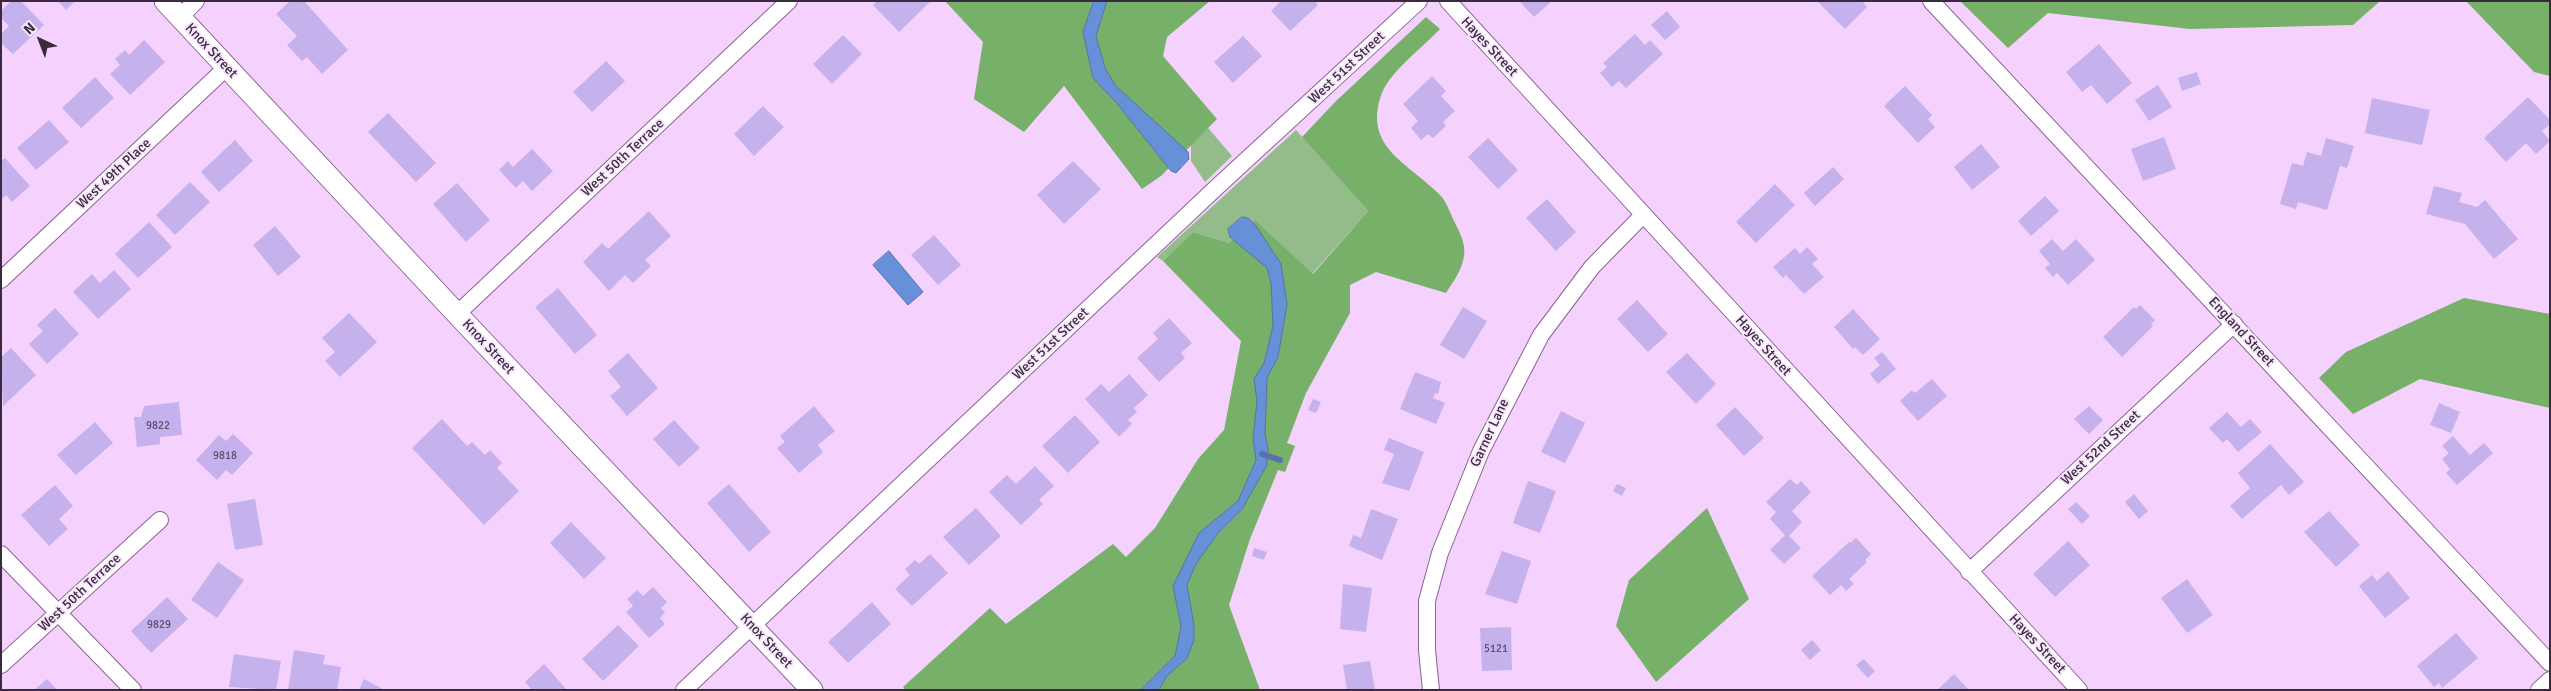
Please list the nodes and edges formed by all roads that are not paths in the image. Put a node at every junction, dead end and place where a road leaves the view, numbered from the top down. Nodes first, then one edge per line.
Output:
1 (165, 1) edge
2 (196, 1) edge
3 (789, 1) edge
4 (1419, 1) edge
5 (1448, 1) edge
6 (1931, 1) edge
7 (180, 17) junction
8 (227, 67) junction
9 (1643, 215) junction
10 (1, 280) edge
11 (457, 314) junction
12 (2234, 324) junction
13 (160, 520) dead end
14 (1, 554) edge
15 (1969, 572) junction
16 (59, 613) junction
17 (753, 626) junction
18 (2550, 664) edge
19 (1, 665) edge
20 (2550, 680) edge
21 (133, 690) edge
22 (684, 690) edge
23 (812, 690) edge
24 (1431, 690) edge
25 (2079, 690) edge
26 (2539, 690) edge

1 - 7 street, Knox Street
2 - 7 street
3 - 11 street, West 50th Terrace
4 - 17 street, West 51st Street
5 - 9 street, Hayes Street
6 - 12 street, England Street
7 - 8 street, Knox Street
8 - 10 street, West 49th Place
8 - 11 street, Knox Street
9 - 15 street, Hayes Street
9 - 24 street, Garner Lane
11 - 17 street, Knox Street
12 - 15 street, West 52nd Street
12 - 18 street, England Street
13 - 16 street, West 50th Terrace
14 - 16 street
15 - 25 street, Hayes Street
16 - 19 street, West 50th Terrace
16 - 21 street
17 - 22 street, West 51st Street
17 - 23 street, Knox Street
20 - 26 street

